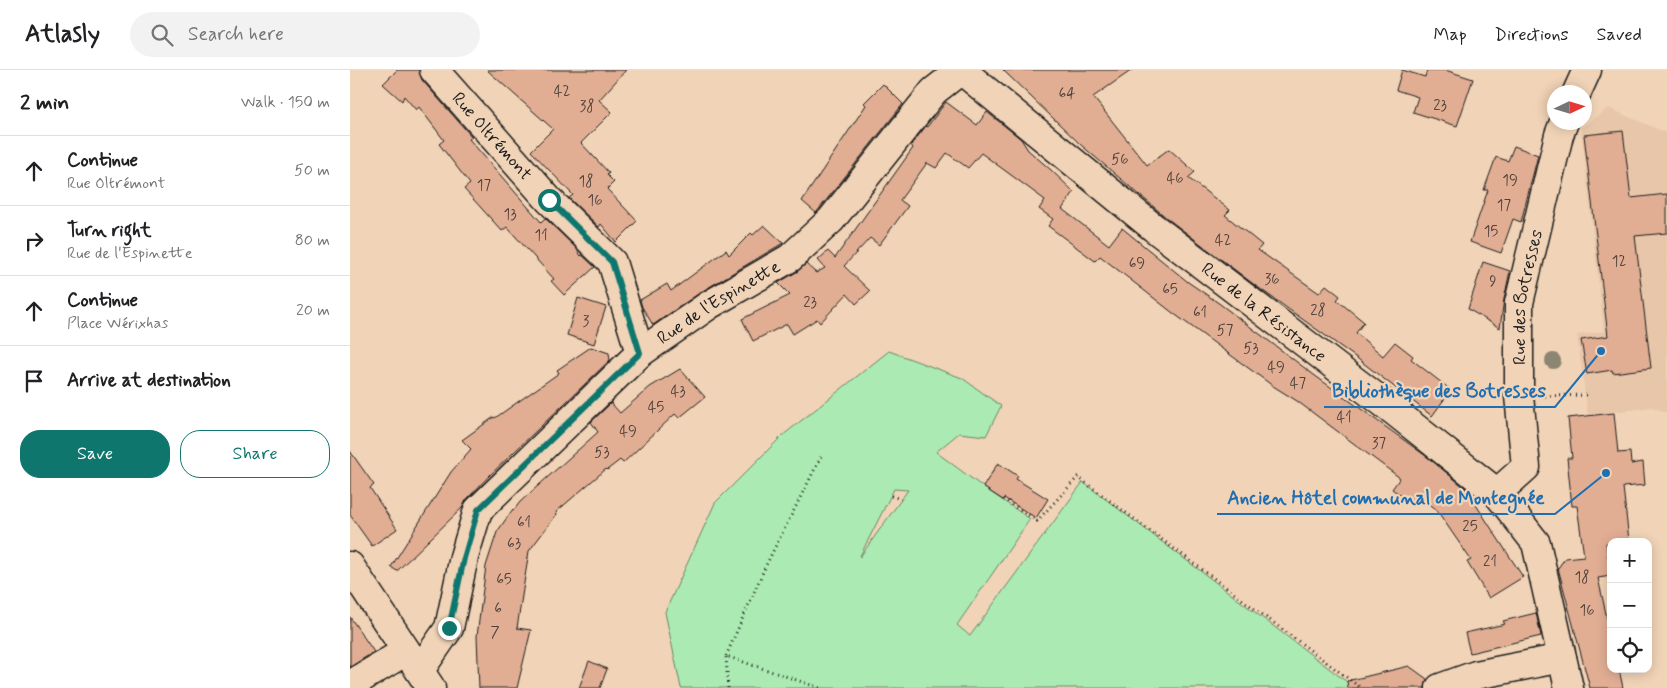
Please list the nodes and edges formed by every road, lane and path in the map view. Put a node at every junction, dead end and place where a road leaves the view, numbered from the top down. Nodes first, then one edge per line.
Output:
1 (434, 70) edge
2 (961, 70) edge
3 (1586, 70) edge
4 (1580, 85) edge
5 (1561, 130) edge
6 (640, 353) junction
7 (1588, 395) dead end
8 (1519, 396) junction
9 (821, 457) dead end
10 (1498, 493) junction
11 (891, 496) dead end
12 (902, 499) dead end
13 (1003, 499) dead end
14 (350, 566) edge
15 (726, 656) junction
16 (1562, 658) junction
17 (419, 670) edge
18 (350, 685) edge
19 (728, 688) edge
20 (820, 688) edge
21 (1361, 688) edge
22 (1440, 688) edge
23 (1569, 688) edge

1 - 6 street, Rue Oltrémont
2 - 6 street, Rue de l'Espinette
2 - 10 street, Rue de la Résistance
3 - 4 street
5 - 8 street, Rue des Botresses
6 - 17 street, Rue de l'Espinette
7 - 8 path
8 - 10 street, Rue des Botresses
9 - 15 path
10 - 16 street, Rue de la Résistance
11 - 12 path
13 - 21 path
14 - 17 street
15 - 19 path
15 - 20 path
16 - 22 street
16 - 23 street, Rue de la Résistance
17 - 18 street

